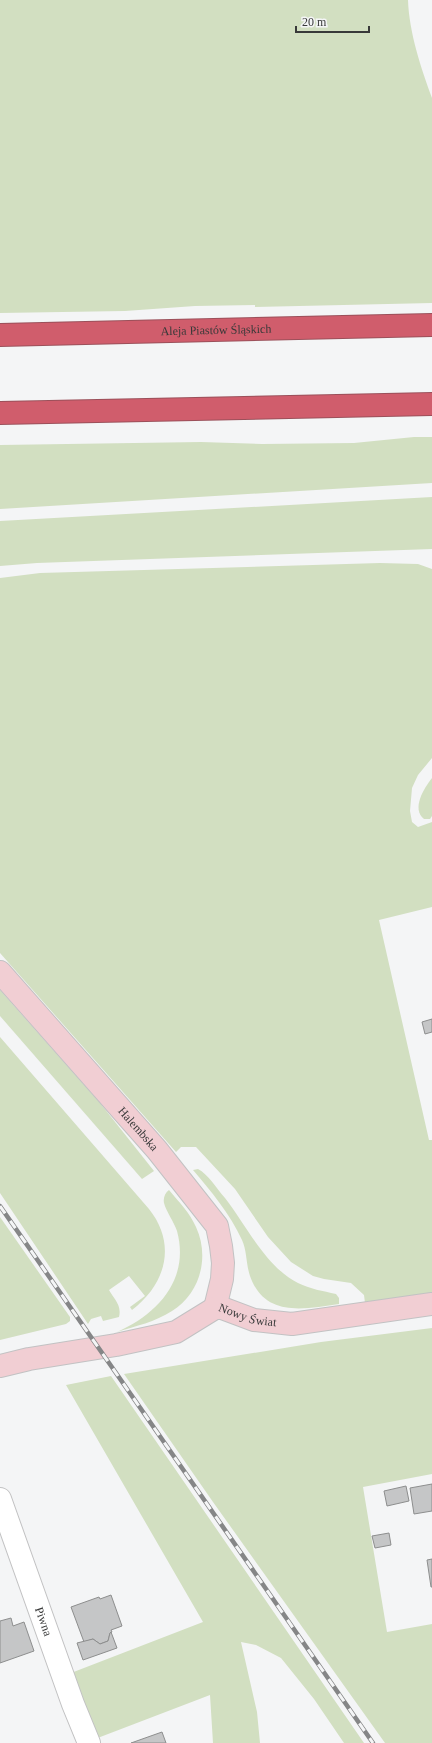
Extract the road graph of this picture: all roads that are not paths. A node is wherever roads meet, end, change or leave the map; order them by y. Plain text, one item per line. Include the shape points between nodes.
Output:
1 (432, 325) edge
2 (0, 335) edge
3 (432, 404) edge
4 (0, 413) edge
5 (0, 972) edge
6 (432, 1304) edge
7 (215, 1308) junction
8 (0, 1366) edge
9 (0, 1499) edge
10 (89, 1743) edge

1 - 2 highway, Aleja Piastów Śląskich
3 - 4 highway
5 - 7 street, Halembska via 156,1150 217,1226 223,1263
6 - 7 street, Nowy Świat via 292,1324 254,1320 222,1308
7 - 8 street, Nowy Świat via 176,1332
9 - 10 street, Piwna

